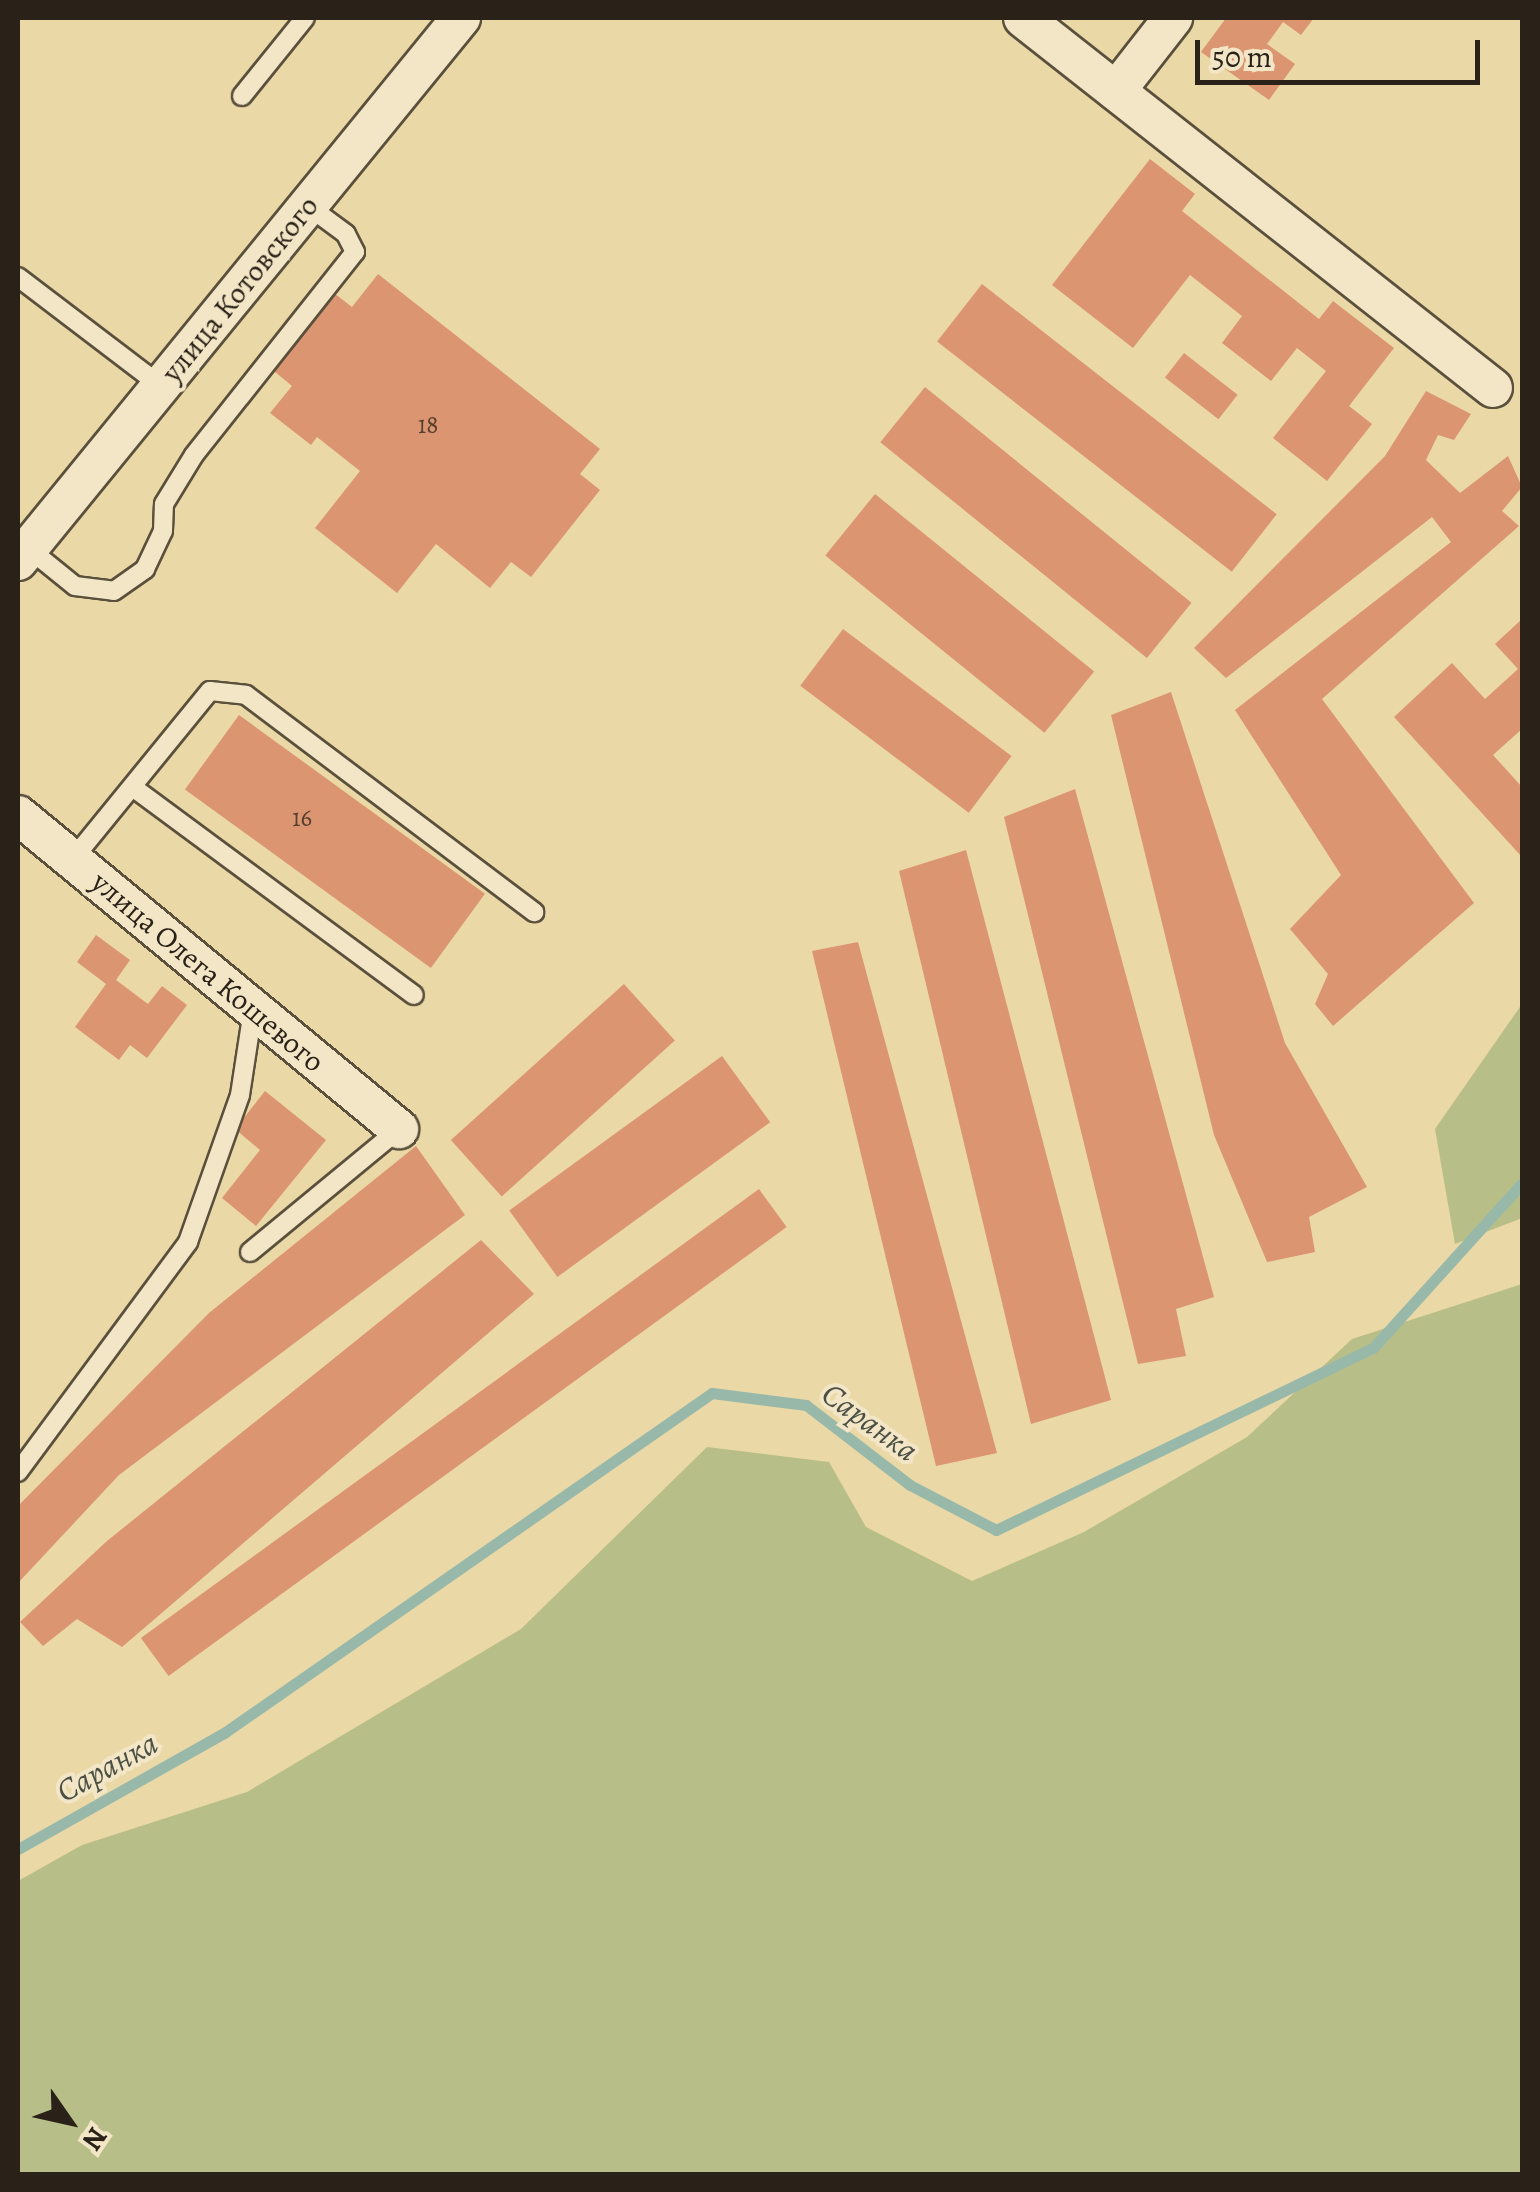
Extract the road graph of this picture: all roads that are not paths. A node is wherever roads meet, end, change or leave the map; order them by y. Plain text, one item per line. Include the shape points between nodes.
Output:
1 (304, 18) edge
2 (461, 18) edge
3 (1022, 18) edge
4 (1173, 18) edge
5 (1116, 91) junction
6 (242, 96) dead end
7 (308, 206) junction
8 (18, 277) edge
9 (161, 386) junction
10 (1493, 388) dead end
11 (23, 554) edge
12 (134, 788) junction
13 (18, 815) edge
14 (72, 860) junction
15 (534, 912) dead end
16 (414, 995) dead end
17 (254, 1010) junction
18 (398, 1130) joint
19 (250, 1252) dead end
20 (18, 1472) edge

1 - 6 lane
2 - 7 street, улица Котовского
3 - 5 street
4 - 5 street
5 - 10 street
7 - 9 street, улица Котовского
7 - 11 lane via 346,234 355,252 194,455 164,504 163,531 146,569 114,591 75,586
8 - 9 lane
9 - 11 street, улица Котовского
12 - 14 lane
12 - 15 lane via 210,691 246,695
12 - 16 lane
13 - 14 street, улица Олега Кошевого
14 - 17 street, улица Олега Кошевого
17 - 18 street, улица Олега Кошевого
17 - 20 lane via 240,1095 188,1242
18 - 19 lane

